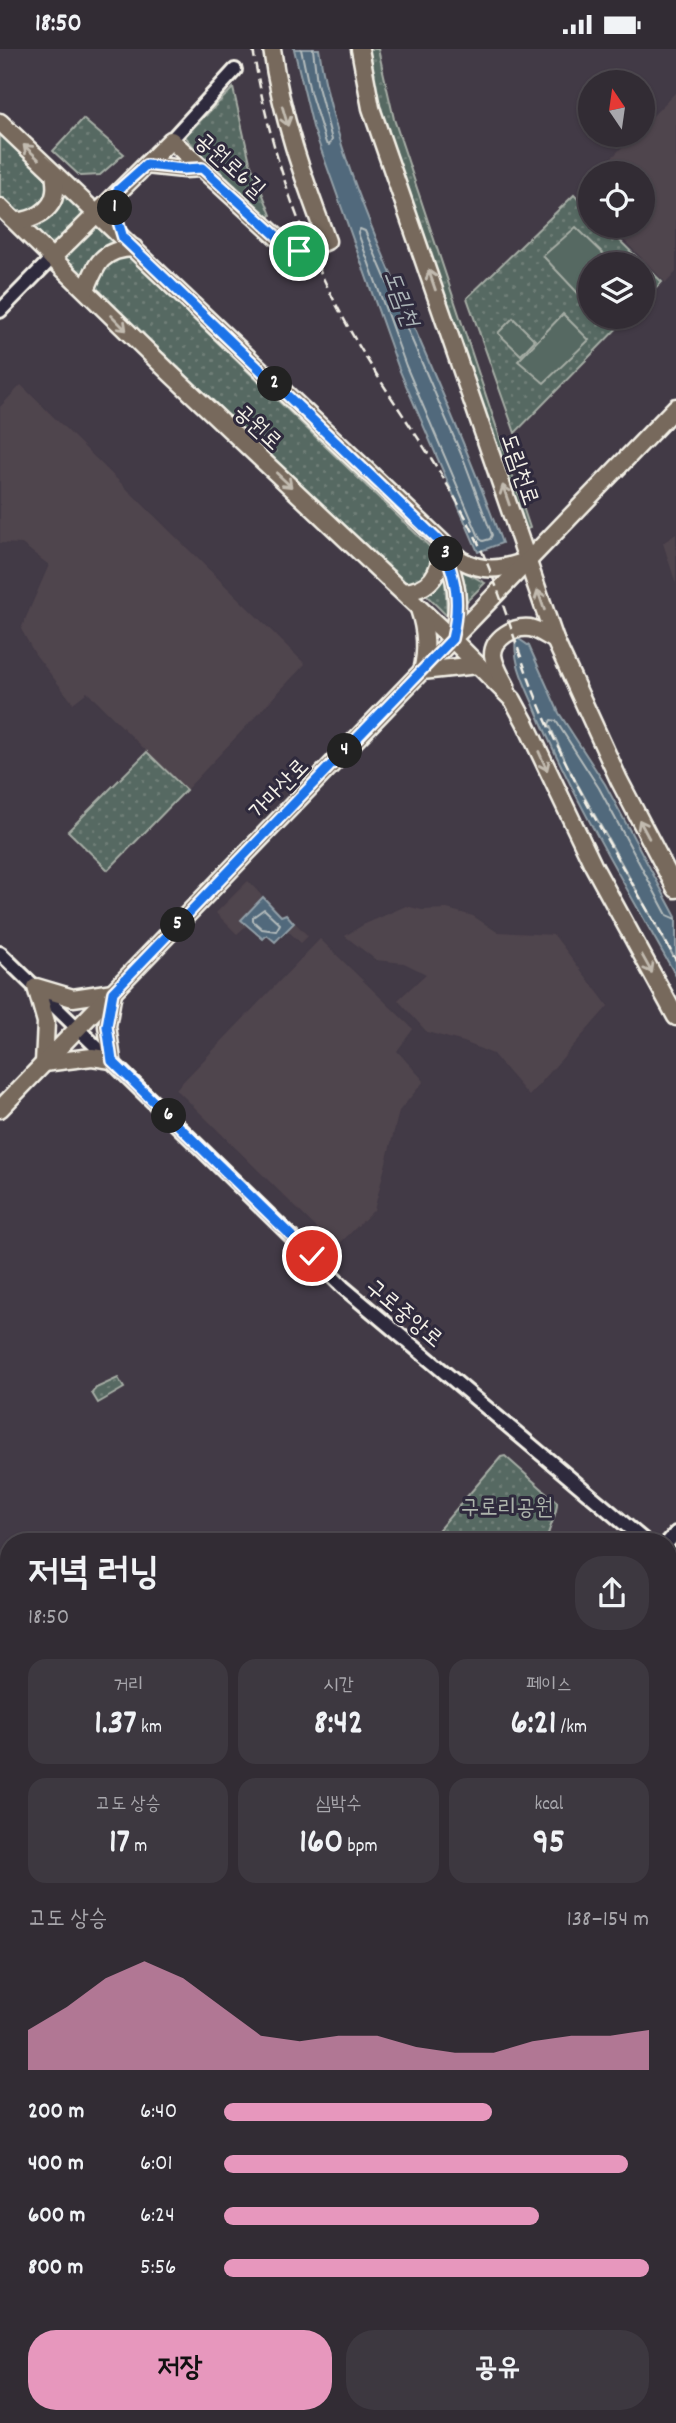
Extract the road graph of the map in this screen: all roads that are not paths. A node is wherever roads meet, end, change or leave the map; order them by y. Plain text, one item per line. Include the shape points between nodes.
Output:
1 (272, 49) edge
2 (360, 49) edge
3 (235, 70) dead end
4 (0, 123) edge
5 (171, 140) junction
6 (146, 165) junction
7 (202, 168) junction
8 (54, 174) junction
9 (117, 191) junction
10 (0, 207) edge
11 (96, 212) junction
12 (15, 221) junction
13 (128, 243) junction
14 (52, 258) junction
15 (86, 291) junction
16 (0, 311) edge
17 (676, 407) edge
18 (442, 544) junction
19 (529, 560) junction
20 (403, 592) junction
21 (418, 606) junction
22 (452, 639) junction
23 (555, 641) junction
24 (478, 665) junction
25 (422, 671) junction
26 (513, 700) junction
27 (676, 889) edge
28 (0, 953) edge
29 (36, 987) junction
30 (113, 992) junction
31 (676, 1017) edge
32 (78, 1028) junction
33 (112, 1061) junction
34 (44, 1063) junction
35 (0, 1109) edge
36 (635, 1533) edge

1 -> 7 main road, 공원로6길 via 278,94 327,241 292,250
19 -> 2 main road, 도림천로 via 371,109
3 - 5 street, 공원로6길
8 -> 4 main road, 공원로
5 - 6 main road, 공원로6길
5 - 7 main road, 공원로6길
6 - 7 main road
6 - 9 main road, 공원로6길
8 - 11 main road, 공원로
8 - 12 main road via 55,193 47,208 33,218
9 - 11 main road, 공원로6길
9 - 13 main road via 116,215
10 - 12 main road, 공원로
11 - 13 main road, 공원로
11 - 14 main road, 공원로6길
12 - 14 main road, 공원로
13 - 15 main road via 100,260
13 - 18 main road, 공원로
14 - 15 main road, 공원로
14 - 16 street
15 -> 20 main road, 공원로
17 - 19 main road, 가마산로
18 - 19 main road, 공원로 via 474,567 495,570
18 - 20 main road via 431,581 416,591
18 - 22 main road via 456,584
19 - 22 main road, 가마산로
23 -> 19 main road, 도림천로
20 - 21 main road, 공원로
21 - 22 main road, 공원로
21 - 25 main road via 426,636
22 - 24 main road
22 - 25 main road, 가마산로
23 - 26 main road via 524,628 499,639 494,647 495,664
27 -> 23 main road, 도림천로
24 - 25 main road
24 - 26 main road
25 - 30 main road, 가마산로
26 -> 31 main road via 593,865
28 - 29 street, 구로중앙로
29 - 30 main road via 73,998
29 - 32 street, 구로중앙로
29 - 34 main road via 46,1022
30 - 32 main road, 가마산로
30 - 33 main road via 107,1026
32 - 33 street, 구로중앙로
32 - 34 main road, 가마산로
33 - 34 main road via 92,1057
33 - 36 street, 구로중앙로 via 343,1287
34 - 35 main road, 가마산로

